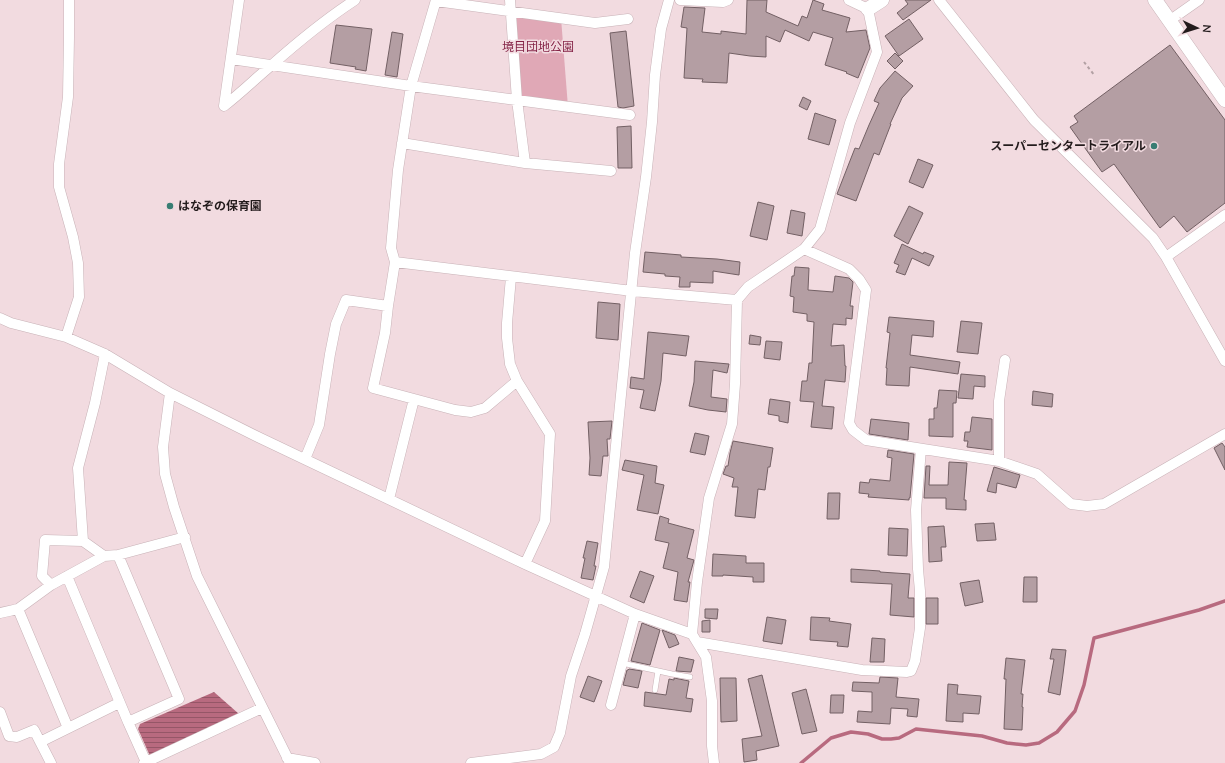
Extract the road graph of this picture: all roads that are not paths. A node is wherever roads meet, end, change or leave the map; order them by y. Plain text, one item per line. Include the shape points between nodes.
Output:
1 (69, 0) edge
2 (239, 0) edge
3 (355, 0) edge
4 (510, 0) edge
5 (669, 0) edge
6 (680, 0) edge
7 (728, 0) edge
8 (849, 0) edge
9 (882, 0) edge
10 (939, 0) edge
11 (1154, 0) edge
12 (1199, 0) edge
13 (436, 1) edge
14 (340, 5) edge
15 (868, 9) junction
16 (510, 12) junction
17 (628, 19) dead end
18 (1169, 21) junction
19 (231, 59) junction
20 (272, 64) junction
21 (411, 86) junction
22 (517, 100) junction
23 (1225, 100) edge
24 (630, 116) dead end
25 (402, 143) junction
26 (525, 163) junction
27 (611, 172) dead end
28 (1225, 215) edge
29 (804, 249) junction
30 (1166, 257) junction
31 (395, 262) junction
32 (511, 277) junction
33 (632, 291) junction
34 (737, 300) junction
35 (388, 306) junction
36 (0, 318) edge
37 (66, 337) junction
38 (105, 354) junction
39 (1005, 360) dead end
40 (1225, 361) edge
41 (517, 381) junction
42 (170, 393) junction
43 (414, 399) junction
44 (1225, 434) edge
45 (921, 449) junction
46 (305, 459) junction
47 (999, 461) junction
48 (390, 499) junction
49 (185, 537) junction
50 (84, 541) junction
51 (118, 555) junction
52 (104, 556) junction
53 (525, 564) junction
54 (67, 576) junction
55 (51, 585) junction
56 (596, 596) junction
57 (18, 609) junction
58 (0, 613) edge
59 (635, 614) junction
60 (695, 638) junction
61 (622, 663) junction
62 (658, 671) junction
63 (690, 677) dead end
64 (655, 690) dead end
65 (119, 703) junction
66 (611, 705) dead end
67 (262, 708) junction
68 (0, 712) edge
69 (128, 722) junction
70 (68, 728) junction
71 (40, 742) junction
72 (289, 761) edge
73 (51, 763) edge
74 (145, 763) edge
75 (315, 763) edge
76 (471, 763) edge
77 (714, 763) edge

1 - 37 street via 68,97 59,188 78,263 79,297
2 - 19 street
3 - 14 street
4 - 16 street
5 - 33 street via 661,29 654,76 646,177
6 - 7 street
8 - 15 street
9 - 15 street
10 - 30 street via 1034,120 1153,238
11 - 18 street
12 - 18 street
13 - 16 street
13 - 21 street
14 - 20 street
15 - 29 street via 877,52 850,123 820,229
16 - 17 street via 595,22
16 - 22 street
18 - 23 street
19 - 20 street
19 - 20 street via 224,106
20 - 21 street
21 - 22 street
21 - 25 street
22 - 24 street
22 - 26 street
25 - 26 street
25 - 31 street via 391,248
26 - 27 street
28 - 30 street
29 - 34 street via 748,286
29 - 45 street via 849,269 866,290 850,423 853,430 866,440
30 - 40 street
31 - 32 street
31 - 35 street
32 - 33 street
32 - 41 street via 507,338 510,364
33 - 34 street
33 - 56 street via 604,567
34 - 60 street via 732,424 709,498 697,582
35 - 43 street via 373,388
35 - 46 street via 346,300 336,324 319,425
36 - 37 street
37 - 38 street
38 - 42 street
38 - 50 street via 78,468
39 - 47 street via 998,401
41 - 43 street via 485,408 471,412
41 - 53 street via 550,434 545,521
42 - 46 street
42 - 49 street via 163,447 165,474
43 - 48 street
44 - 47 street via 1104,504 1071,504 1037,474
45 - 47 street
45 - 60 street via 916,510 920,628 911,671 862,670
46 - 48 street
48 - 53 street
49 - 51 street
49 - 67 street via 197,576
50 - 52 street
50 - 55 street via 45,540 42,576
51 - 52 street
51 - 69 street via 179,699
52 - 54 street
53 - 56 street
54 - 55 street
54 - 65 street
55 - 57 street
56 - 59 street
56 - 76 street via 570,676 560,732 554,748 540,754
57 - 58 street
57 - 70 street
59 - 60 street
59 - 61 street
60 - 77 street via 706,657 712,701
61 - 62 lane
61 - 66 street
62 - 63 lane
62 - 64 lane
65 - 69 street
65 - 70 street
67 - 72 street
67 - 74 street
68 - 71 street via 9,736 18,737 34,730
69 - 74 street
70 - 71 street
71 - 73 street
72 - 75 street

